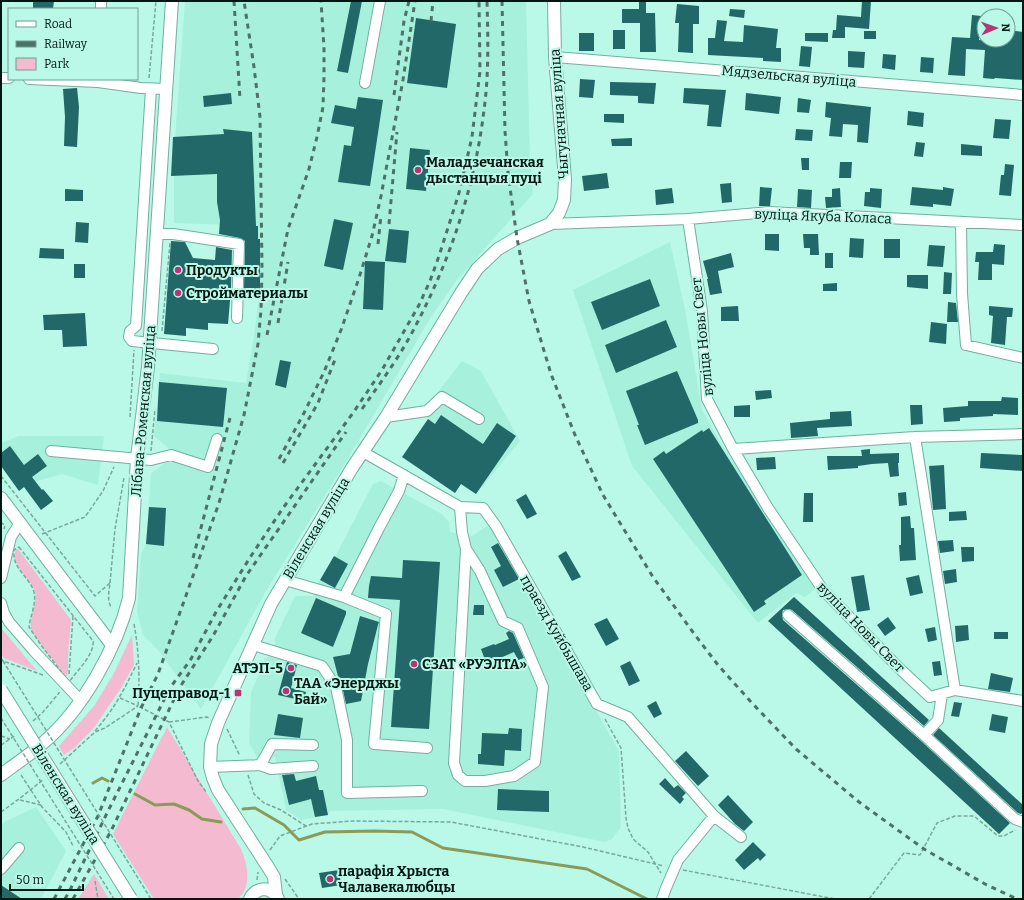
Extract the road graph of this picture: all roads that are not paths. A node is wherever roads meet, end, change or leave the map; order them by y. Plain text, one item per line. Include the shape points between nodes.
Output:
1 (172, 1) edge
2 (380, 1) edge
3 (554, 1) edge
4 (555, 57) junction
5 (64, 80) edge
6 (98, 81) edge
7 (365, 83) dead end
8 (151, 89) junction
9 (166, 89) junction
10 (1023, 95) edge
11 (688, 220) junction
12 (961, 222) junction
13 (550, 224) junction
14 (1023, 226) edge
15 (157, 234) junction
16 (237, 318) dead end
17 (150, 343) junction
18 (213, 349) dead end
19 (1023, 358) edge
20 (386, 417) junction
21 (479, 419) dead end
22 (1023, 434) edge
23 (915, 437) junction
24 (217, 439) dead end
25 (733, 449) junction
26 (51, 451) dead end
27 (363, 452) junction
28 (137, 458) junction
29 (404, 475) junction
30 (2, 501) edge
31 (460, 507) junction
32 (20, 524) junction
33 (466, 550) junction
34 (1, 578) edge
35 (285, 580) junction
36 (344, 597) junction
37 (1, 603) edge
38 (788, 615) dead end
39 (112, 645) junction
40 (253, 645) junction
41 (1, 690) edge
42 (955, 690) junction
43 (942, 694) junction
44 (81, 701) junction
45 (1023, 701) edge
46 (924, 735) junction
47 (313, 745) dead end
48 (427, 748) dead end
49 (260, 765) junction
50 (313, 766) dead end
51 (210, 767) junction
52 (1, 775) edge
53 (422, 791) dead end
54 (714, 816) junction
55 (1021, 825) edge
56 (741, 837) dead end
57 (19, 848) dead end
58 (1, 869) edge
59 (266, 871) junction
60 (258, 885) junction
61 (277, 897) edge
62 (131, 899) edge
63 (250, 899) edge
64 (662, 899) edge

1 - 9 main road, Лібава-Роменская вуліца
2 - 7 street
3 - 4 main road, Чыгуначная вуліца
4 - 10 street, Мядзельская вуліца
4 - 13 main road, Чыгуначная вуліца via 565,179 564,200 559,213
5 - 6 street
6 - 8 street
8 - 9 street
8 - 17 street via 136,326 130,331 129,337 132,341
9 - 15 main road, Лібава-Роменская вуліца
11 - 12 street, вуліца Якуба Коласа via 769,212
11 - 13 street, вуліца Якуба Коласа
11 - 25 street, вуліца Новы Свет via 702,311 707,400
12 - 14 street, вуліца Якуба Коласа
12 - 19 street via 966,345
13 - 20 main road, Віленская вуліца via 498,249 477,269
15 - 16 street via 239,244
15 - 17 main road, Лібава-Роменская вуліца
17 - 18 street
17 - 28 main road, Лібава-Роменская вуліца
20 - 21 street via 427,411 442,397
20 - 27 main road, Віленская вуліца
22 - 23 street
23 - 25 street
23 - 42 street
24 - 28 street via 208,467 171,455 150,460
25 - 43 street, вуліца Новы Свет via 768,508 823,590 930,697
26 - 28 street
27 - 29 street, праезд Куйбышава
27 - 35 main road, Віленская вуліца
28 - 39 main road, Лібава-Роменская вуліца via 129,598
29 - 31 street, праезд Куйбышава
29 - 36 street via 399,491
30 - 32 main road
31 - 33 street
31 - 54 street, праезд Куйбышава via 483,508 496,526 597,704 628,717
32 - 34 street via 11,537
32 - 39 main road
33 - 33 street via 480,571 504,621 518,628 543,687 535,762 514,776 465,782 458,775 454,763
35 - 36 street
35 - 40 main road, Віленская вуліца
36 - 48 street via 386,614 374,744
37 - 44 street via 9,622
38 - 46 street
39 - 44 main road, Лібава-Роменская вуліца
40 - 51 main road, Віленская вуліца via 218,723 211,744
40 - 53 street via 322,666 336,687 347,740 347,792
41 - 62 main road, Віленская вуліца, bridge
42 - 43 street, вуліца Новы Свет
42 - 45 street, вуліца Новы Свет
43 - 46 street via 938,720
44 - 52 main road, Лібава-Роменская вуліца via 66,721 43,743
46 - 55 street
47 - 49 street via 272,744
49 - 50 street via 271,769
49 - 51 street
51 - 59 main road, Віленская вуліца via 218,790
54 - 56 street, праезд Куйбышава
54 - 64 street via 678,860
57 - 58 street
59 - 60 main road via 268,875
59 - 61 main road
60 - 61 main road via 270,890
60 - 63 main road

